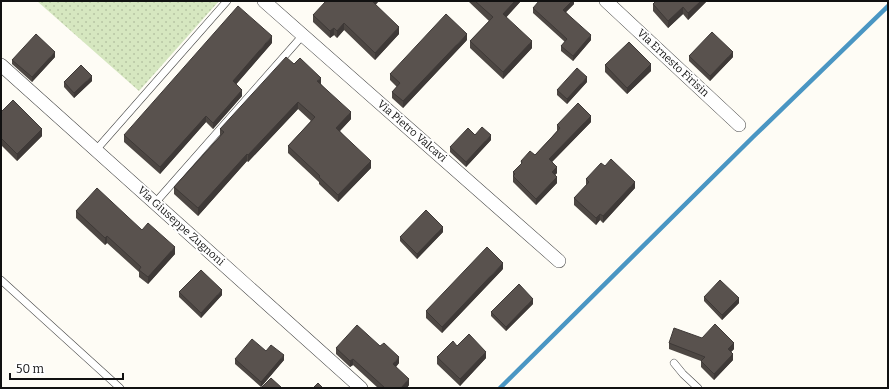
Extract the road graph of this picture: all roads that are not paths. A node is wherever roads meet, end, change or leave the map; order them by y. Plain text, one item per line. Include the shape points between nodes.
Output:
1 (227, 1) edge
2 (264, 1) edge
3 (606, 1) edge
4 (303, 35) junction
5 (1, 64) edge
6 (739, 125) dead end
7 (96, 150) junction
8 (155, 203) junction
9 (559, 261) dead end
10 (1, 280) edge
11 (674, 363) dead end
12 (120, 388) edge
13 (361, 388) edge
14 (698, 388) edge

1 - 7 lane
2 - 4 street, Via Pietro Valcavi
3 - 6 street, Via Ernesto Firisin
4 - 8 lane
4 - 9 street, Via Pietro Valcavi
5 - 7 street, Via Giuseppe Zugnoni
7 - 8 street, Via Giuseppe Zugnoni
8 - 13 street, Via Giuseppe Zugnoni
10 - 12 lane
11 - 14 lane

